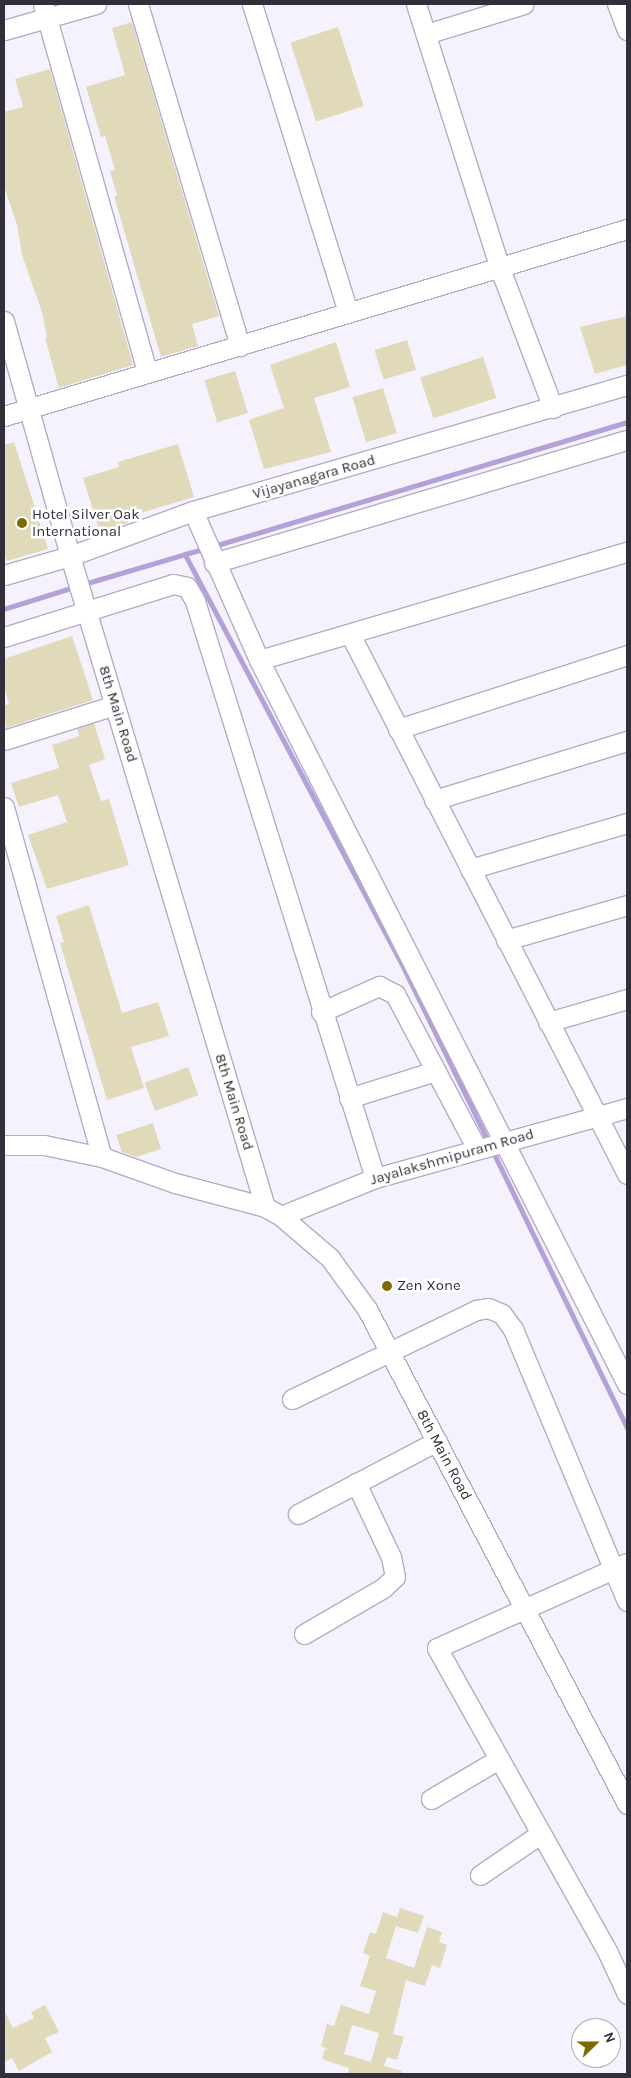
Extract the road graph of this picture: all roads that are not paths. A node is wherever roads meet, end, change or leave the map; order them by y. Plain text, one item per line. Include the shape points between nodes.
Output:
1 (96, 4) edge
2 (138, 4) edge
3 (252, 4) edge
4 (416, 4) edge
5 (524, 4) edge
6 (617, 4) edge
7 (45, 11) edge
8 (4, 30) edge
9 (627, 30) edge
10 (426, 34) junction
11 (627, 229) edge
12 (499, 266) junction
13 (348, 312) junction
14 (4, 321) edge
15 (240, 346) junction
16 (147, 372) junction
17 (627, 385) edge
18 (28, 408) junction
19 (554, 408) junction
20 (4, 416) edge
21 (627, 440) edge
22 (193, 511) junction
23 (627, 552) edge
24 (70, 556) junction
25 (214, 563) junction
26 (4, 575) edge
27 (87, 613) junction
28 (350, 634) junction
29 (4, 637) edge
30 (627, 656) edge
31 (259, 660) junction
32 (115, 705) junction
33 (398, 729) junction
34 (4, 740) edge
35 (627, 742) edge
36 (434, 800) junction
37 (4, 807) edge
38 (627, 823) edge
39 (470, 869) junction
40 (627, 905) edge
41 (506, 940) junction
42 (627, 999) edge
43 (321, 1012) junction
44 (548, 1022) junction
45 (435, 1071) junction
46 (349, 1098) junction
47 (627, 1108) edge
48 (597, 1116) junction
49 (504, 1142) junction
50 (4, 1145) edge
51 (477, 1150) junction
52 (102, 1157) junction
53 (627, 1174) edge
54 (374, 1178) junction
55 (273, 1211) junction
56 (390, 1352) junction
57 (627, 1384) edge
58 (292, 1399) dead end
59 (437, 1441) junction
60 (356, 1484) junction
61 (298, 1514) dead end
62 (619, 1566) edge
63 (627, 1601) edge
64 (523, 1608) junction
65 (304, 1634) dead end
66 (499, 1759) junction
67 (431, 1799) dead end
68 (627, 1804) edge
69 (540, 1834) junction
70 (480, 1875) dead end
71 (627, 1994) edge

1 - 7 street
2 - 15 street
3 - 13 street
4 - 10 street
5 - 10 street
6 - 9 street
7 - 8 street
7 - 16 street
10 - 12 street
11 - 12 street
12 - 13 street
12 - 19 street
13 - 15 street
14 - 18 street, 8th Main Road
15 - 16 street
16 - 18 street
17 - 19 street, Vijayanagara Road
18 - 20 street
18 - 24 street, 8th Main Road
19 - 22 street, Vijayanagara Road
21 - 25 street
22 - 24 street, Vijayanagara Road
22 - 25 street
23 - 28 street
24 - 26 street, Vijayanagara Road
24 - 27 street, 8th Main Road
25 - 31 street
27 - 29 street
27 - 32 street, 8th Main Road
27 - 43 street via 173,584 187,587 195,601
28 - 31 street
28 - 33 street
30 - 33 street
31 - 49 street
32 - 34 street
32 - 55 street, 8th Main Road
33 - 36 street
35 - 36 street
36 - 39 street
37 - 52 street
38 - 39 street
39 - 41 street
40 - 41 street
41 - 44 street
42 - 44 street
43 - 45 street via 379,986 387,988 395,994
43 - 46 street
44 - 48 street
45 - 46 street
45 - 51 street
46 - 54 street
47 - 48 street, Jayalakshmipuram Road
48 - 49 street, Jayalakshmipuram Road
48 - 53 street
49 - 51 street, Jayalakshmipuram Road
49 - 57 street
50 - 52 street via 44,1145
51 - 54 street, Jayalakshmipuram Road
52 - 55 street via 175,1183
54 - 55 street, Jayalakshmipuram Road
55 - 56 street, 8th Main Road via 330,1258 351,1284
56 - 58 street
56 - 59 street, 8th Main Road
56 - 62 street via 476,1310 488,1308 502,1314 513,1329
59 - 60 street
59 - 64 street, 8th Main Road
60 - 61 street
60 - 65 street via 391,1557 395,1577 383,1588
62 - 63 street
62 - 64 street
64 - 66 street via 437,1648
64 - 68 street, 8th Main Road
66 - 67 street
66 - 69 street
69 - 70 street
69 - 71 street via 608,1953

